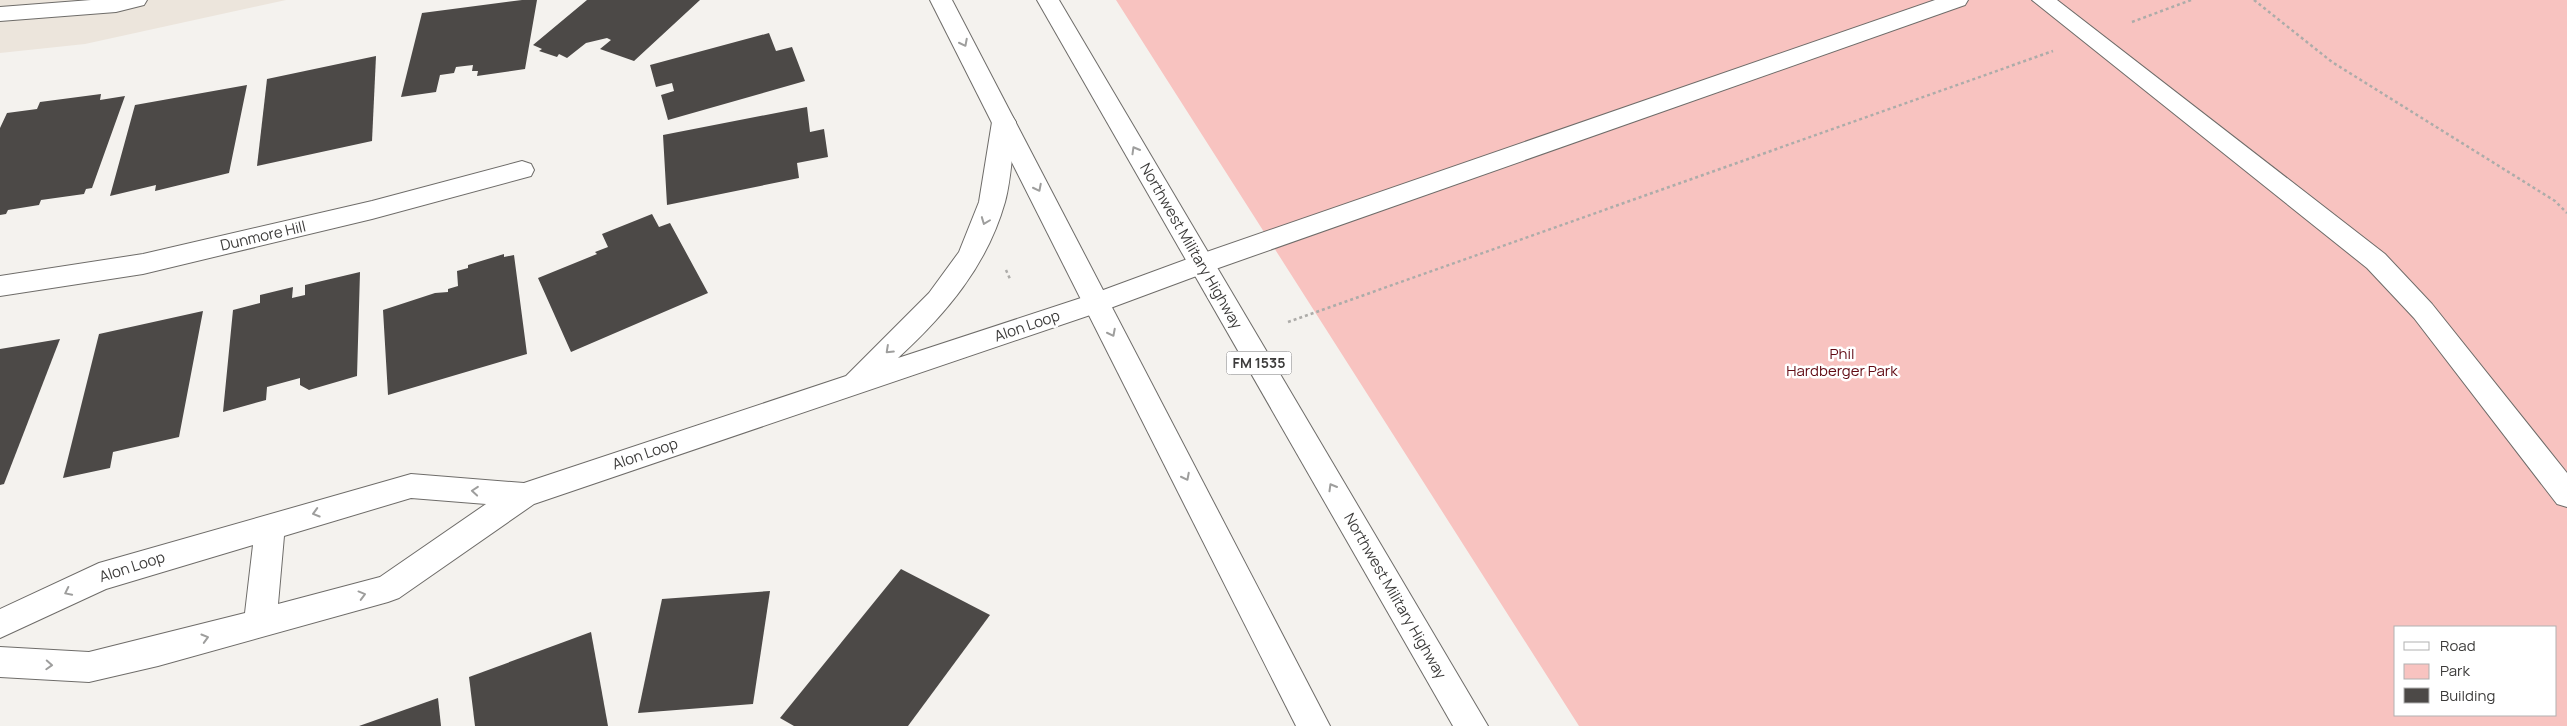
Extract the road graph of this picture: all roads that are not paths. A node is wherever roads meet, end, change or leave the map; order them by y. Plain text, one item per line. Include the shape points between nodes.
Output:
1 (136, 0) edge
2 (941, 0) edge
3 (1048, 0) edge
4 (1956, 0) edge
5 (2043, 0) edge
6 (0, 14) edge
7 (1004, 122) junction
8 (522, 170) dead end
9 (1201, 264) junction
10 (0, 286) edge
11 (1096, 303) junction
12 (851, 385) junction
13 (524, 495) junction
14 (2567, 495) edge
15 (270, 526) junction
16 (260, 623) junction
17 (0, 624) edge
18 (0, 662) edge
19 (1313, 726) edge
20 (1470, 726) edge

1 - 6 street via 116,5
2 -> 7 street
9 -> 3 street, Northwest Military Highway / FM 1535
4 - 9 street, Alon Loop
5 - 14 street via 2376,261 2424,311
7 -> 11 street
7 -> 12 street, Alon Loop via 992,202 969,261 934,308
8 - 10 street, Dunmore Hill via 372,210 143,264
9 - 11 street, Alon Loop
20 -> 9 street, Northwest Military Highway / FM 1535
11 - 12 street, Alon Loop
11 -> 19 street
12 - 13 street, Alon Loop
13 -> 15 street, Alon Loop via 412,486
16 -> 13 street, Alon Loop via 388,588
15 - 16 street
15 -> 17 street, Alon Loop via 99,577
18 -> 16 street, Alon Loop via 89,667

